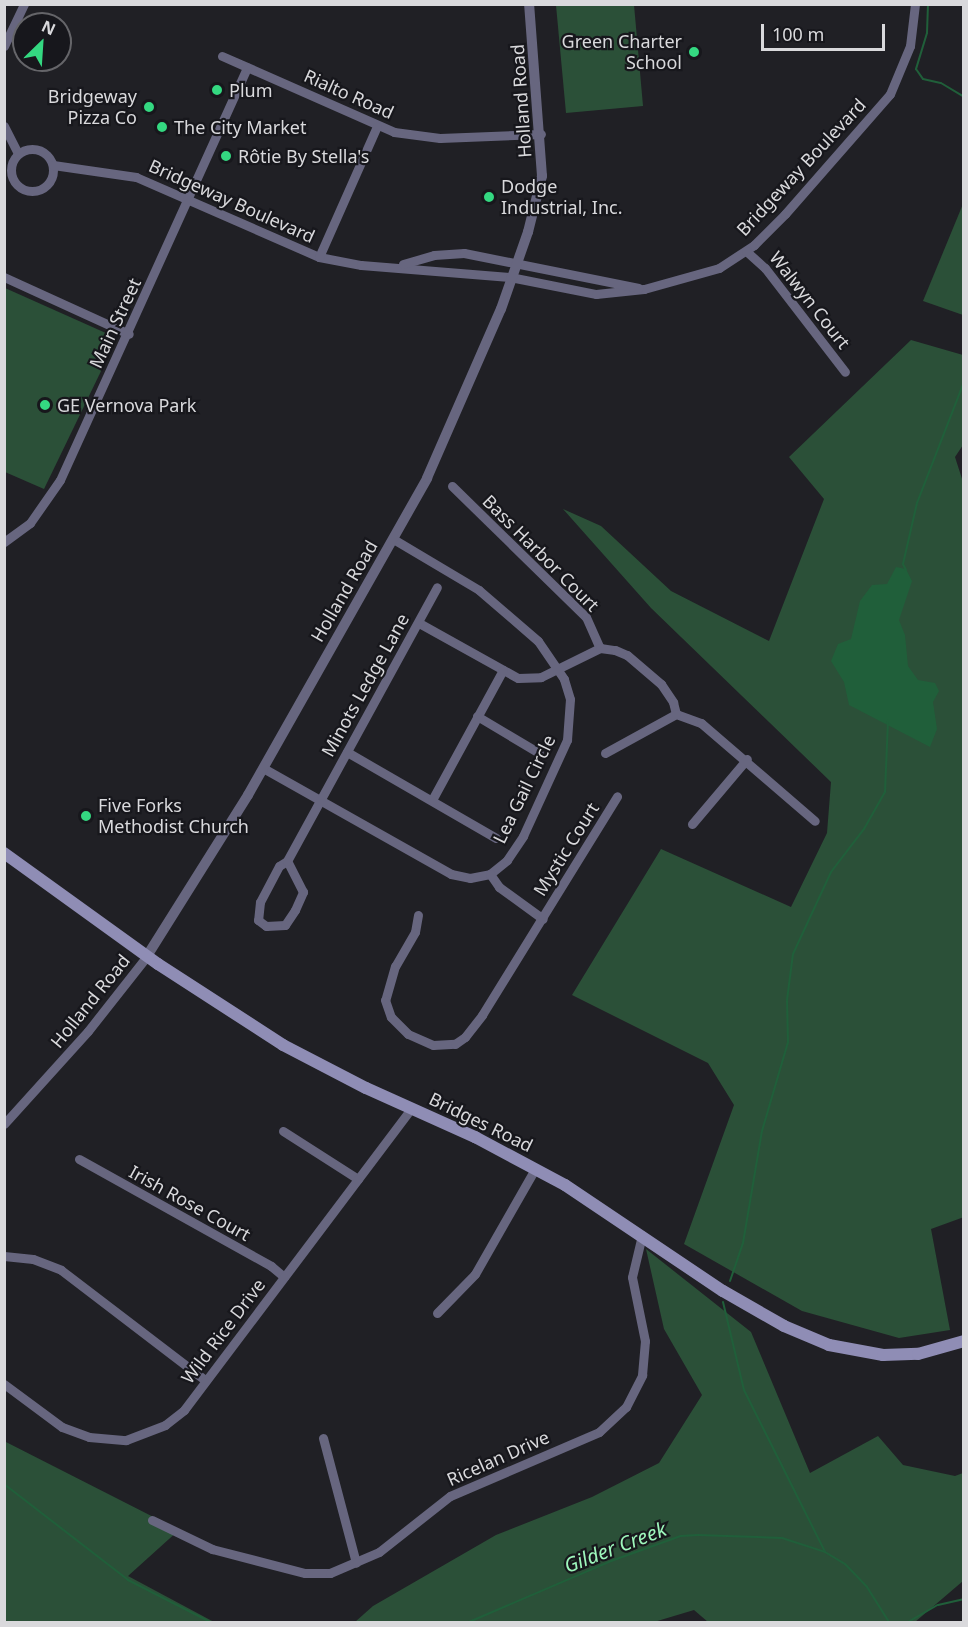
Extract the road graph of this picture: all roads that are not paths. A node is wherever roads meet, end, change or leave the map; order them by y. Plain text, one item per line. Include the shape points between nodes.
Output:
1 (24, 4) edge
2 (529, 4) edge
3 (915, 4) edge
4 (4, 46) edge
5 (222, 56) dead end
6 (247, 68) junction
7 (4, 126) edge
8 (377, 126) junction
9 (541, 134) junction
10 (18, 153) junction
11 (53, 165) junction
12 (15, 182) junction
13 (4, 189) edge
14 (189, 200) junction
15 (746, 251) junction
16 (319, 257) junction
17 (516, 263) junction
18 (398, 266) junction
19 (4, 277) edge
20 (510, 277) junction
21 (644, 289) junction
22 (129, 334) junction
23 (845, 372) dead end
24 (452, 486) dead end
25 (393, 539) junction
26 (4, 542) edge
27 (437, 586) dead end
28 (419, 623) junction
29 (600, 648) junction
30 (557, 667) junction
31 (503, 670) junction
32 (676, 714) junction
33 (477, 716) junction
34 (347, 752) junction
35 (538, 753) dead end
36 (605, 753) dead end
37 (747, 759) junction
38 (263, 768) junction
39 (617, 796) dead end
40 (319, 799) junction
41 (432, 800) junction
42 (815, 821) dead end
43 (692, 824) dead end
44 (496, 838) dead end
45 (4, 853) edge
46 (287, 861) junction
47 (490, 874) junction
48 (417, 915) dead end
49 (543, 919) junction
50 (147, 956) junction
51 (411, 1109) junction
52 (4, 1124) edge
53 (283, 1131) dead end
54 (78, 1159) dead end
55 (535, 1169) junction
56 (358, 1179) junction
57 (642, 1234) junction
58 (4, 1256) edge
59 (284, 1277) junction
60 (437, 1313) dead end
61 (963, 1341) edge
62 (205, 1380) junction
63 (4, 1384) edge
64 (323, 1438) dead end
65 (152, 1520) dead end
66 (356, 1563) junction

1 - 4 street
2 - 9 street, Holland Road
3 - 15 street, Bridgeway Boulevard via 910,46 890,94 785,214
5 - 6 street, Rialto Road
6 - 8 street, Rialto Road
6 - 14 street, Main Street
7 - 10 street
8 - 9 street, Rialto Road via 440,138
8 - 16 street
9 - 17 street, Holland Road via 542,176
10 - 11 street via 39,149
10 - 12 street via 10,170
11 - 12 street via 52,179 41,189 27,191
11 - 14 street, Bridgeway Boulevard via 136,177
12 - 13 street
14 - 16 street, Bridgeway Boulevard
14 - 22 street, Main Street
15 - 21 street, Bridgeway Boulevard via 719,268
15 - 23 street, Walwyn Court via 765,268
16 - 18 street, Bridgeway Boulevard via 361,265
17 - 18 street, Bridgeway Boulevard via 464,253 434,255
17 - 20 street, Holland Road
17 - 21 street, Bridgeway Boulevard
18 - 20 street, Bridgeway Boulevard
19 - 22 street
20 - 21 street, Bridgeway Boulevard via 596,294
20 - 25 street, Holland Road via 501,309 427,478
22 - 26 street, Main Street via 60,480 30,524
24 - 29 street, Bass Harbor Court via 586,617
25 - 30 street, Lea Gail Circle via 479,590 538,642
25 - 38 street, Holland Road
27 - 28 street, Minots Ledge Lane
28 - 31 street
28 - 34 street, Minots Ledge Lane
29 - 30 street
29 - 32 street via 627,655 661,684
30 - 31 street via 541,677 518,678
30 - 47 street, Lea Gail Circle via 570,699 567,740 523,836 507,860
31 - 33 street
32 - 36 street
32 - 37 street via 701,723
33 - 35 street
33 - 41 street
34 - 40 street, Minots Ledge Lane
34 - 41 street
37 - 42 street
37 - 43 street
38 - 40 street
38 - 50 street, Holland Road
39 - 49 street, Mystic Court
40 - 46 street, Minots Ledge Lane
40 - 47 street via 438,869 470,878
41 - 44 street
45 - 50 main road, Bridges Road
46 - 46 street, Minots Ledge Lane via 279,866 260,902 258,920 266,926 285,925 303,892
47 - 49 street via 499,887
48 - 49 street, Mystic Court via 415,932 395,966 385,1000 391,1017 408,1034 433,1045 454,1044 465,1037
50 - 51 main road, Bridges Road via 283,1045
50 - 52 street, Holland Road via 88,1031
51 - 55 main road, Bridges Road
51 - 56 street, Wild Rice Drive
53 - 56 street
54 - 59 street, Irish Rose Court
55 - 57 main road, Bridges Road
55 - 60 street via 475,1274
56 - 59 street, Wild Rice Drive
57 - 61 main road, Bridges Road via 733,1297 829,1345 866,1354 902,1355
57 - 66 street, Ricelan Drive via 632,1277 645,1341 644,1362 637,1389 621,1413 592,1436 450,1496 379,1552
58 - 62 street via 33,1259 61,1270
59 - 62 street, Wild Rice Drive
62 - 63 street, Wild Rice Drive via 184,1410 165,1425 142,1436 113,1441 62,1427
64 - 66 street
65 - 66 street, Ricelan Drive via 212,1549 305,1573 330,1573

